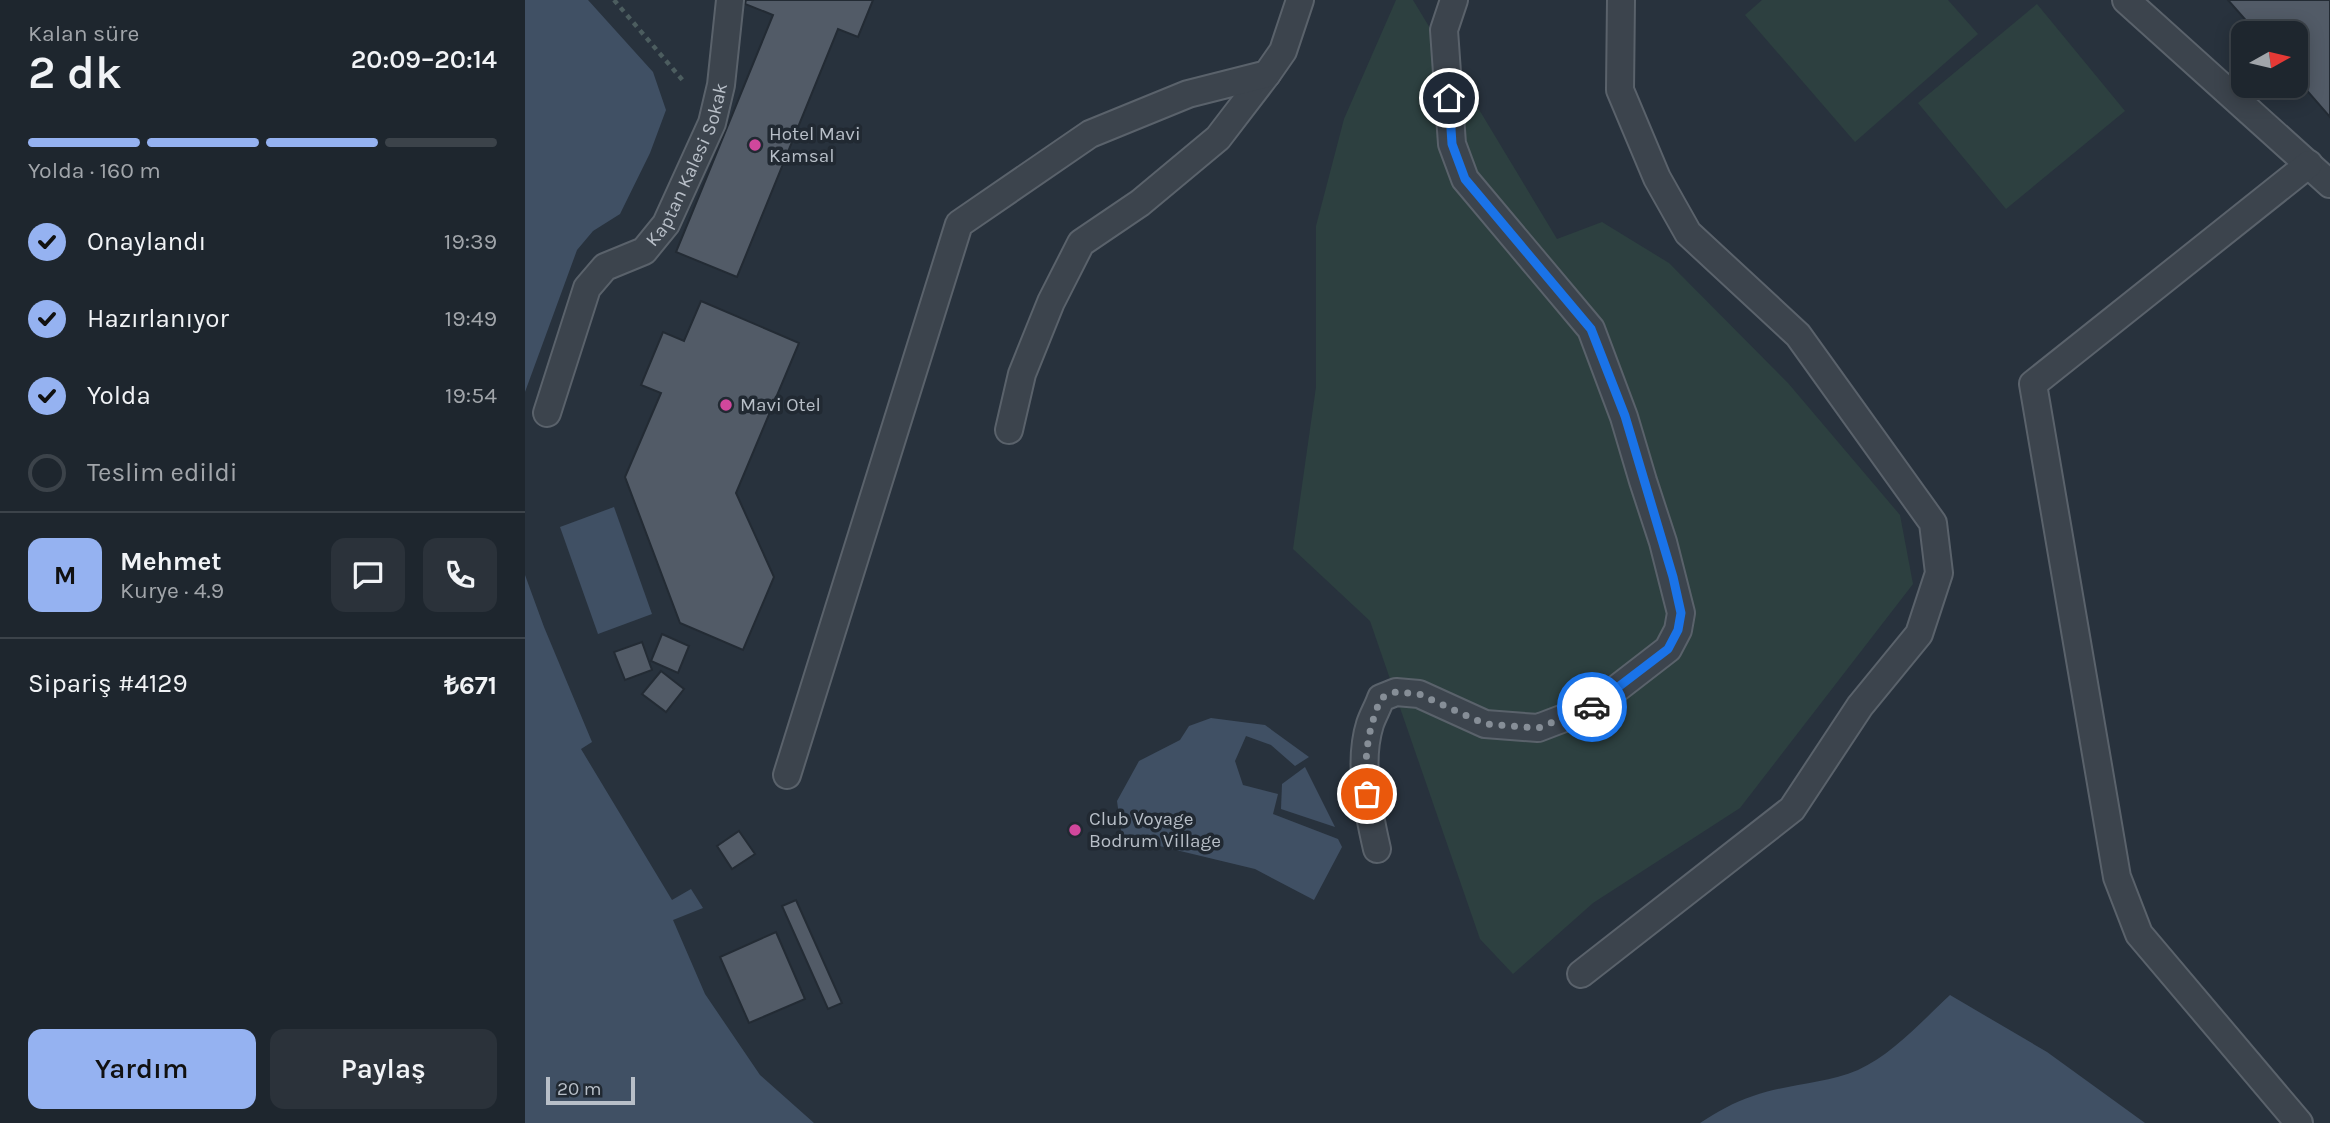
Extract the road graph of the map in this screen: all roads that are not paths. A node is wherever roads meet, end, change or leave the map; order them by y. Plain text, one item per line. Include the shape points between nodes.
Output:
1 (730, 0) edge
2 (1300, 0) edge
3 (1454, 0) edge
4 (1621, 0) edge
5 (2126, 0) edge
6 (1267, 74) junction
7 (2309, 164) junction
8 (2330, 184) edge
9 (547, 413) dead end
10 (1009, 430) dead end
11 (787, 775) dead end
12 (1377, 849) dead end
13 (1581, 974) dead end
14 (2299, 1123) edge

1 - 9 street, Kaptan Kalesi Sokak via 712,123 666,223 644,251 605,267 587,288
2 - 6 street via 1283,51
3 - 12 street via 1444,30 1452,144 1465,179 1591,329 1625,416 1681,613 1668,649 1593,707 1538,728 1485,724 1419,694 1396,692 1381,698 1370,724 1365,771
4 - 13 street via 1620,89 1657,178 1688,233 1798,335 1933,523 1939,573 1919,634 1860,706 1792,809
5 - 7 street
6 - 10 street via 1219,138 1140,203 1081,243 1022,374
6 - 11 street via 1188,94 1090,134 959,223
7 - 8 street
7 - 14 street via 2033,384 2117,877 2139,934

